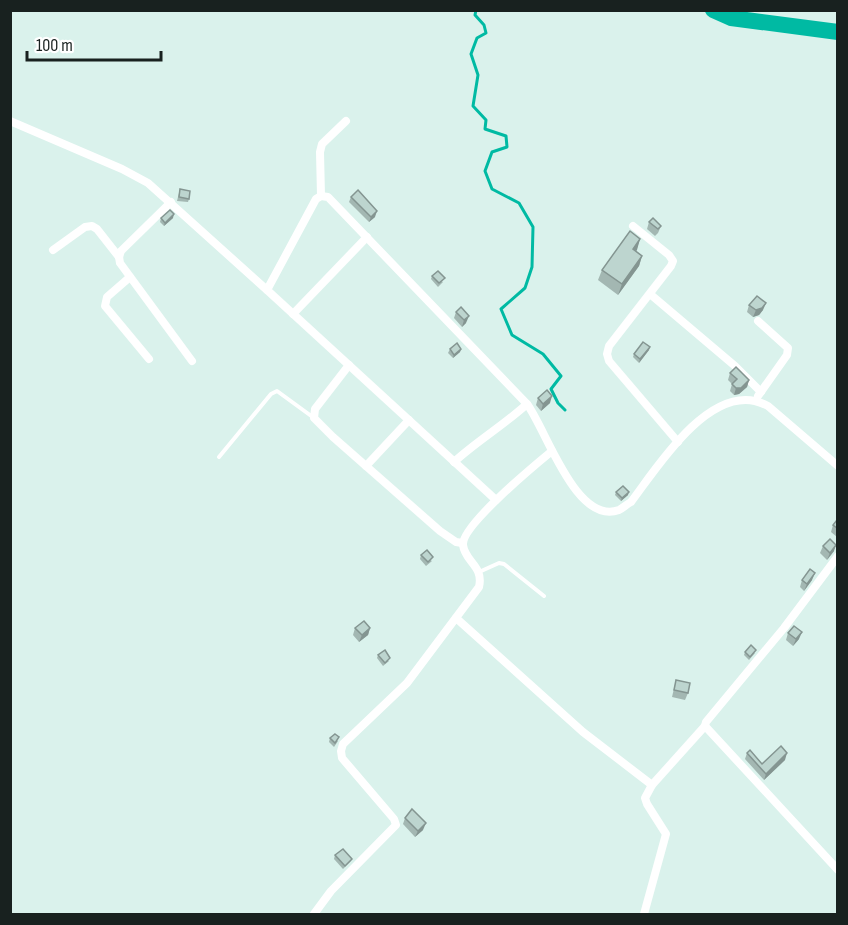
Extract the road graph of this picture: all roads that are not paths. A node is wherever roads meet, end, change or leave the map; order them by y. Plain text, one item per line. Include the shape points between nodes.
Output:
1 (10, 121) edge
2 (346, 121) dead end
3 (321, 196) junction
4 (171, 202) junction
5 (633, 226) dead end
6 (367, 237) junction
7 (53, 250) dead end
8 (118, 257) junction
9 (130, 277) junction
10 (267, 290) junction
11 (650, 294) junction
12 (293, 314) junction
13 (758, 321) dead end
14 (149, 359) dead end
15 (192, 361) dead end
16 (349, 366) junction
17 (761, 392) junction
18 (755, 401) junction
19 (527, 404) junction
20 (314, 418) junction
21 (409, 420) junction
22 (678, 442) junction
23 (552, 451) junction
24 (219, 457) dead end
25 (454, 462) junction
26 (366, 466) junction
27 (837, 466) edge
28 (496, 500) junction
29 (462, 543) junction
30 (837, 556) edge
31 (479, 572) junction
32 (544, 596) dead end
33 (456, 618) junction
34 (705, 726) junction
35 (652, 785) junction
36 (837, 870) edge
37 (314, 915) edge
38 (644, 915) edge

1 - 4 street via 134,174
2 - 3 street via 322,144
3 - 6 street via 328,197
3 - 10 street
4 - 8 street
4 - 10 street
5 - 11 street via 673,261
6 - 12 street
6 - 19 street
7 - 8 street via 92,226
8 - 9 street
9 - 14 street via 105,303
9 - 15 street
10 - 12 street
11 - 17 street
11 - 22 street via 609,346 607,354
12 - 16 street
13 - 17 street via 788,348 788,355
16 - 20 street via 315,409
16 - 21 street
17 - 18 street
18 - 22 street via 738,400 719,407
18 - 27 street via 768,406
19 - 23 street
19 - 25 street
20 - 24 lane via 277,391
20 - 26 street
21 - 25 street
21 - 26 street
22 - 23 street via 631,502 620,510 606,512 596,508 572,485
23 - 28 street
25 - 28 street
26 - 29 street via 440,531
28 - 29 street
29 - 31 street
30 - 34 street
31 - 32 lane via 499,562
31 - 33 street via 479,587
33 - 35 street via 583,732
33 - 37 street via 403,688 343,744 342,758 396,825 331,891
34 - 35 street
34 - 36 street
35 - 38 street via 645,798 666,834

